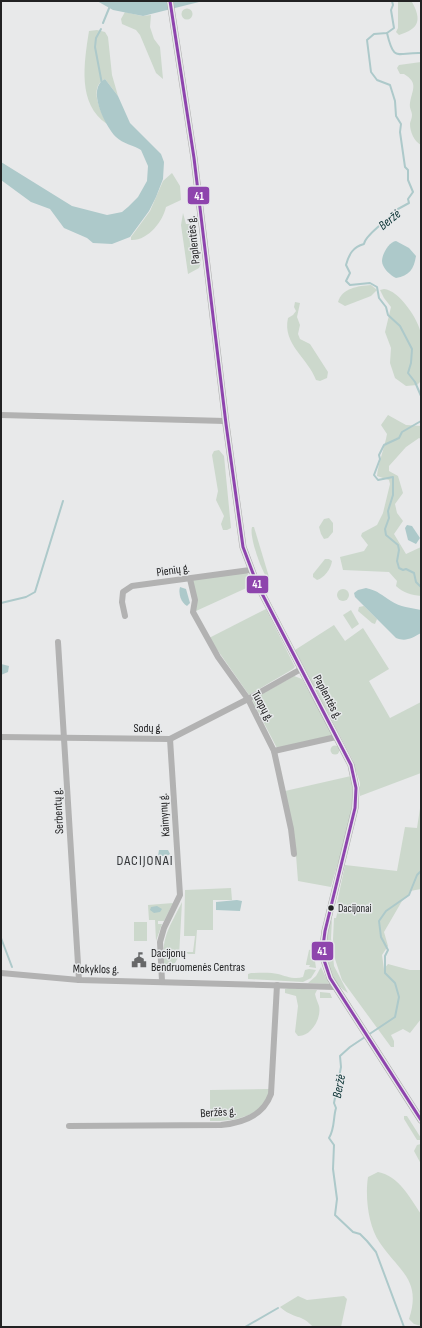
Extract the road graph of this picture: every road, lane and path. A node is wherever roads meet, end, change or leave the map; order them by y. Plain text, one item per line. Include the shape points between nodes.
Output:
1 (170, 1) edge
2 (1, 415) edge
3 (225, 421) junction
4 (250, 570) junction
5 (190, 579) junction
6 (126, 616) dead end
7 (58, 642) dead end
8 (301, 669) junction
9 (248, 699) junction
10 (1, 737) edge
11 (336, 737) junction
12 (65, 738) junction
13 (170, 739) junction
14 (274, 751) junction
15 (294, 854) dead end
16 (1, 973) edge
17 (79, 980) junction
18 (162, 981) junction
19 (277, 985) junction
20 (334, 987) junction
21 (421, 1120) edge
22 (69, 1126) dead end

1 - 3 main road, Paplentės g. via 194,158
2 - 3 street
3 - 4 main road, Paplentės g. via 240,530
4 - 5 street, Pienių g.
4 - 8 main road, Paplentės g.
5 - 6 street, Pienių g. via 127,588 123,592 122,602
5 - 9 street, Tuopų g. via 195,600 193,612 218,657
7 - 12 street, Serbentų g.
8 - 9 street, Sodų g.
8 - 11 main road, Paplentės g.
9 - 13 street, Sodų g.
9 - 14 street, Tuopų g.
10 - 12 street, Sodų g.
11 - 14 street
11 - 20 main road, Paplentės g. via 351,765 356,788 355,808 322,946 323,960
12 - 13 street, Sodų g.
12 - 17 street, Serbentų g.
13 - 18 street, Kaimynų g. via 180,895 160,942
14 - 15 street, Tuopų g.
16 - 17 street, Mokyklos g.
17 - 18 street, Mokyklos g.
18 - 19 street, Mokyklos g.
19 - 20 street, Mokyklos g.
19 - 22 street, Beržės g. via 271,1094 266,1105 256,1114 240,1122 221,1125
20 - 21 main road, Paplentės g.

